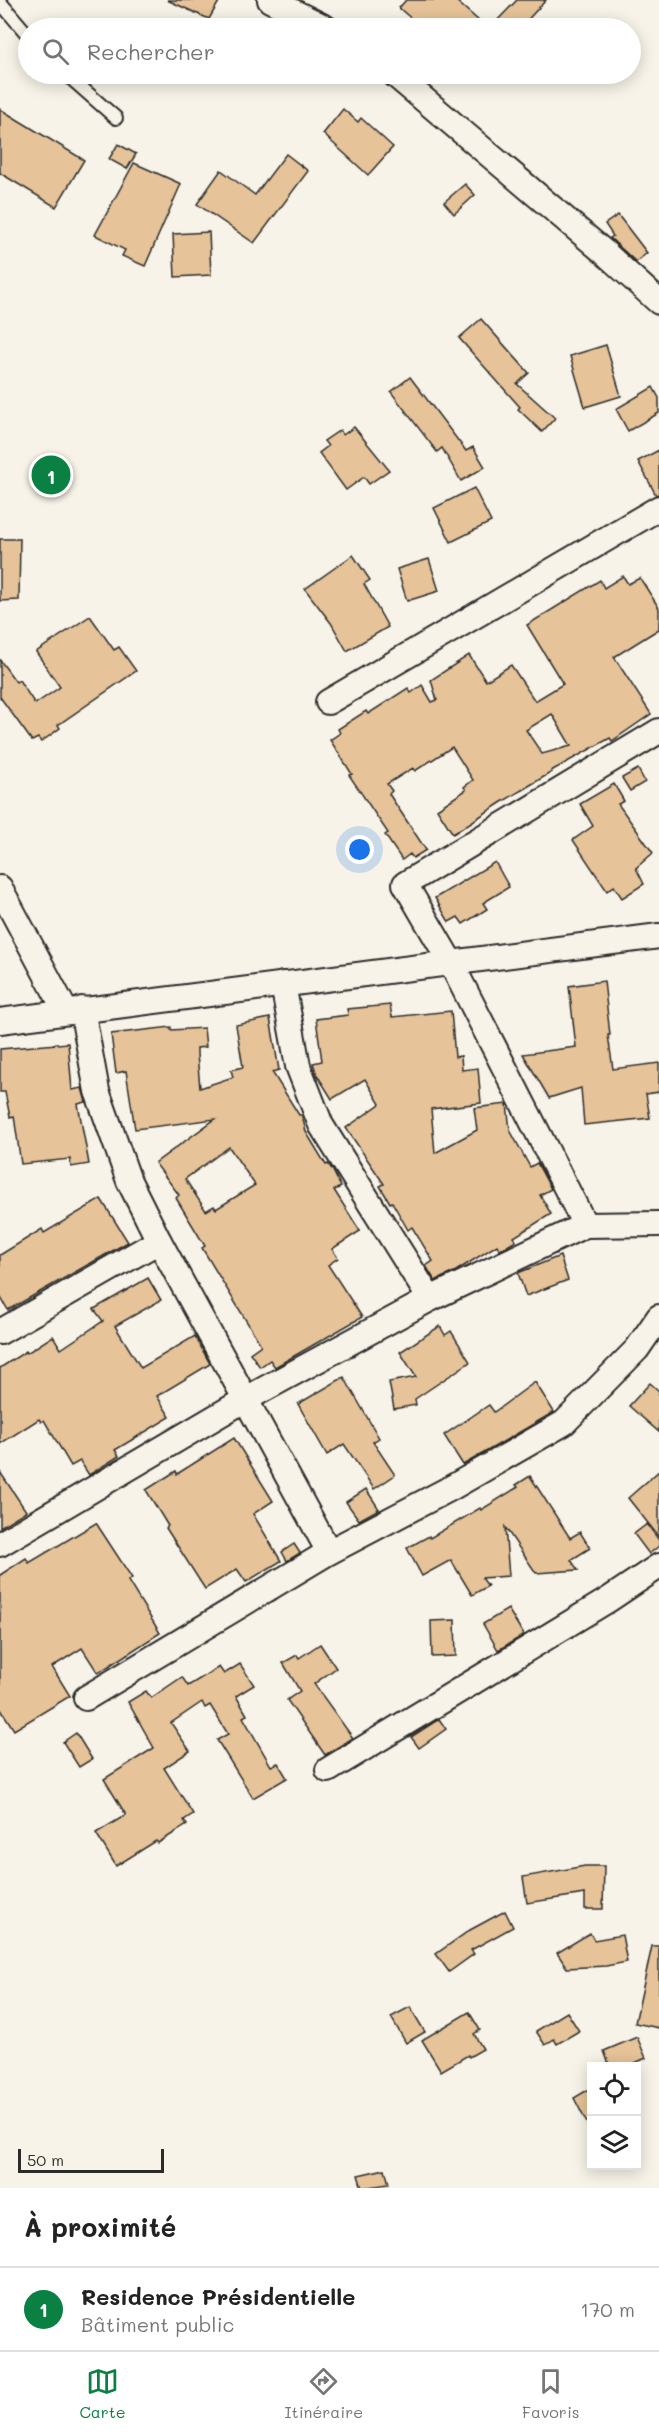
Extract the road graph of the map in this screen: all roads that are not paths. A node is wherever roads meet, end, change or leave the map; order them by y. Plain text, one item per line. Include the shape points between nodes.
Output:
1 (270, 0) edge
2 (0, 2) edge
3 (306, 18) edge
4 (18, 23) edge
5 (77, 84) edge
6 (406, 84) edge
7 (116, 118) dead end
8 (659, 302) edge
9 (659, 508) edge
10 (328, 702) dead end
11 (659, 731) edge
12 (0, 888) edge
13 (659, 936) edge
14 (451, 963) junction
15 (283, 984) junction
16 (74, 1010) junction
17 (0, 1022) edge
18 (659, 1224) edge
19 (585, 1225) junction
20 (159, 1241) junction
21 (430, 1299) junction
22 (659, 1317) edge
23 (0, 1332) edge
24 (246, 1399) junction
25 (0, 1544) edge
26 (329, 1552) junction
27 (659, 1566) edge
28 (86, 1698) dead end
29 (328, 1770) dead end

1 - 3 street
2 - 4 lane
5 - 7 lane
6 - 8 street
9 - 10 street
11 - 14 street via 405,884
12 - 16 street
13 - 14 street
14 - 15 street
14 - 19 street
15 - 16 street
15 - 21 street via 298,1066 321,1125
16 - 17 street
16 - 20 street via 110,1132
18 - 19 street
19 - 21 street
20 - 23 street
20 - 24 street
21 - 24 street
22 - 26 street via 637,1350 564,1423
24 - 25 street
24 - 26 street
26 - 28 street
27 - 29 street

